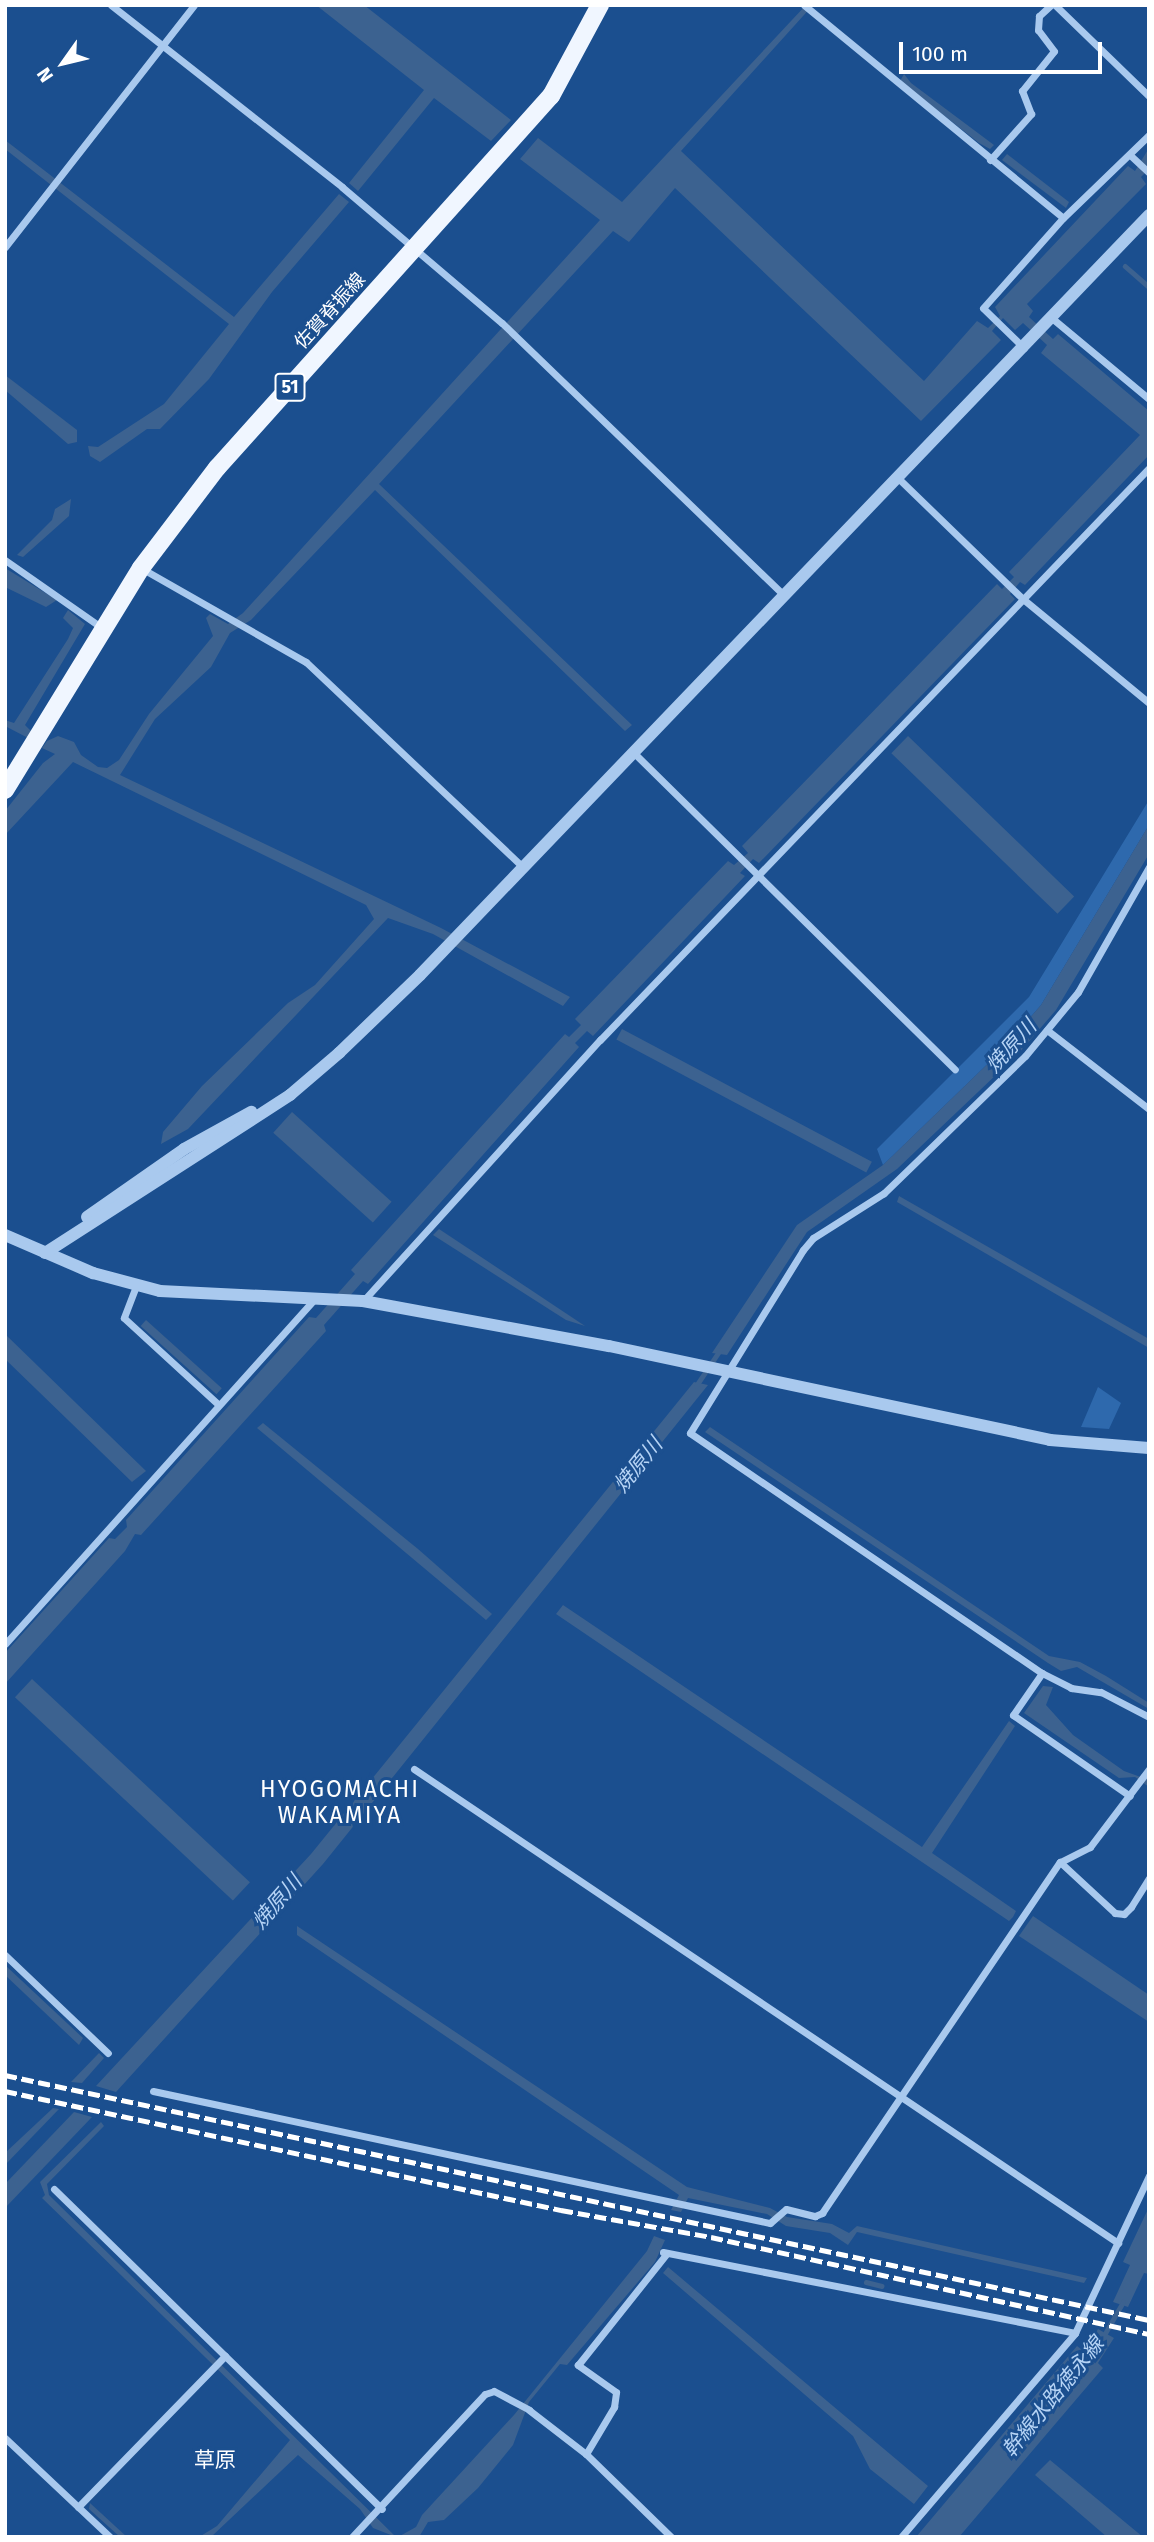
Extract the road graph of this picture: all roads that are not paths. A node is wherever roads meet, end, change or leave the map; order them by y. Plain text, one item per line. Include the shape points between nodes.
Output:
1 (111, 5) edge
2 (194, 5) edge
3 (600, 5) edge
4 (804, 5) edge
5 (1053, 5) edge
6 (163, 46) junction
7 (1149, 96) edge
8 (1149, 135) edge
9 (1130, 155) junction
10 (990, 160) junction
11 (1149, 173) edge
12 (1149, 215) edge
13 (1063, 218) junction
14 (5, 247) edge
15 (415, 248) junction
16 (1053, 319) junction
17 (1025, 348) junction
18 (1149, 399) edge
19 (1149, 468) edge
20 (898, 478) junction
21 (5, 559) edge
22 (141, 568) junction
23 (785, 596) junction
24 (1023, 599) junction
25 (103, 629) junction
26 (1149, 703) edge
27 (633, 752) junction
28 (5, 790) edge
29 (523, 867) junction
30 (1149, 867) edge
31 (759, 877) junction
32 (1047, 1030) junction
33 (955, 1069) dead end
34 (1149, 1109) edge
35 (5, 1235) edge
36 (46, 1253) junction
37 (136, 1286) junction
38 (315, 1298) junction
39 (356, 1300) junction
40 (729, 1372) junction
41 (218, 1404) junction
42 (1149, 1448) edge
43 (5, 1644) edge
44 (1042, 1673) junction
45 (1149, 1717) edge
46 (414, 1769) dead end
47 (1147, 1772) edge
48 (1130, 1796) junction
49 (1060, 1863) junction
50 (1149, 1878) edge
51 (5, 1955) edge
52 (108, 2053) dead end
53 (153, 2091) dead end
54 (901, 2097) junction
55 (1149, 2176) edge
56 (54, 2189) dead end
57 (1118, 2243) junction
58 (1074, 2333) junction
59 (225, 2357) junction
60 (5, 2438) edge
61 (586, 2454) junction
62 (78, 2507) junction
63 (382, 2509) junction
64 (110, 2537) edge
65 (352, 2537) edge
66 (671, 2537) edge
67 (901, 2537) edge

1 - 6 street
2 - 6 street
3 - 15 main road, 佐賀脊振線 / 51 via 551,96
4 - 10 street
5 - 7 street
5 - 10 street via 1039,16 1038,30 1054,51 1022,91 1031,114
6 - 14 street
6 - 15 street
8 - 9 street
9 - 11 street
9 - 13 street
10 - 13 street
12 - 16 street
13 - 17 street via 983,308
15 - 22 main road, 佐賀脊振線 / 51 via 217,468
15 - 23 street via 502,323
16 - 17 street
16 - 18 street
17 - 20 street
19 - 24 street
20 - 23 street
20 - 24 street
21 - 25 street
22 - 25 main road, 佐賀脊振線 / 51
22 - 29 street via 306,662
23 - 27 street
24 - 26 street
24 - 31 street
25 - 28 main road, 佐賀脊振線 / 51
27 - 29 street
27 - 31 street
29 - 36 street via 446,948 308,1078 184,1149 64,1233
30 - 32 street via 1078,992
31 - 33 street
31 - 39 street
32 - 34 street
32 - 40 street via 884,1193 813,1238
35 - 36 street
36 - 37 street
37 - 38 street via 197,1296
37 - 41 street via 124,1318
38 - 39 street
38 - 41 street
39 - 40 street
40 - 42 street via 1050,1440
40 - 44 street via 690,1433
41 - 43 street
44 - 45 street via 1071,1688 1101,1692
44 - 48 street via 1013,1715
46 - 54 street
47 - 48 street
48 - 49 street via 1090,1847
49 - 50 street via 1115,1913 1124,1914 1131,1907
49 - 54 street
51 - 52 street
53 - 54 street via 774,2221 781,2210 815,2216 822,2213
54 - 57 street
55 - 57 street
56 - 59 street
57 - 58 street
58 - 61 street via 673,2250 665,2253 578,2365 616,2392 614,2407
58 - 67 street
59 - 62 street
59 - 63 street
60 - 62 street
61 - 63 street via 529,2410 494,2391 485,2393
61 - 66 street
62 - 64 street
63 - 65 street

